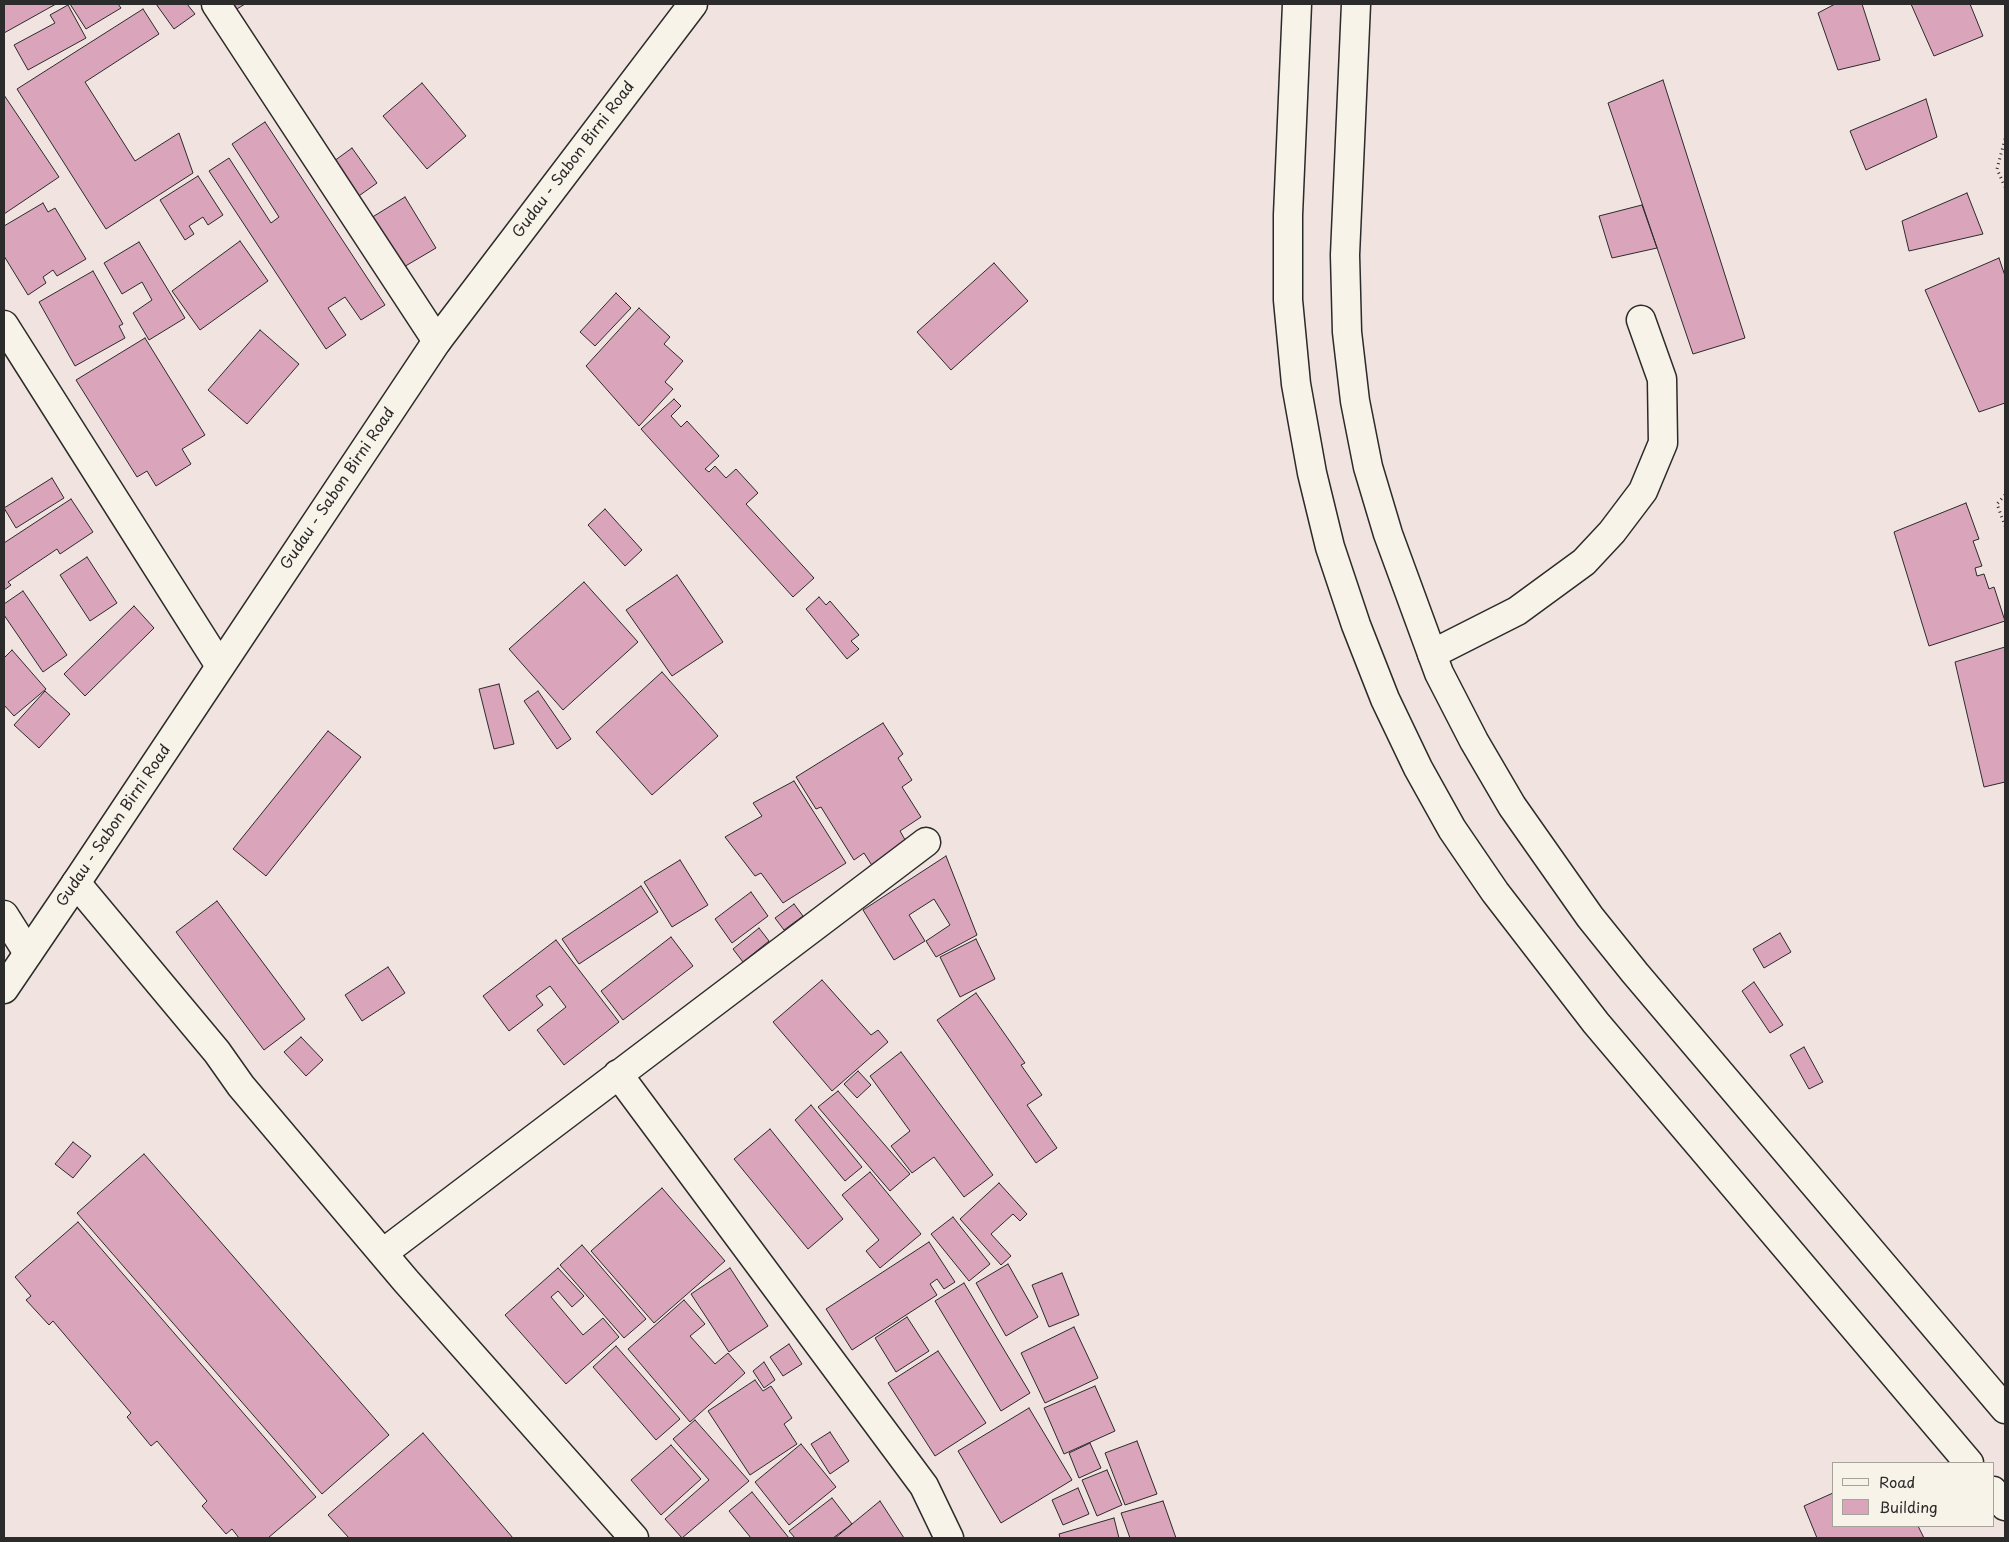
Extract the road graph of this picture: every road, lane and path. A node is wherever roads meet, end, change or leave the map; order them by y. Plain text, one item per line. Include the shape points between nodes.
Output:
1 (216, 4) edge
2 (693, 4) edge
3 (1297, 4) edge
4 (1356, 4) edge
5 (2005, 139) edge
6 (2005, 187) edge
7 (1641, 320) dead end
8 (4, 325) edge
9 (437, 341) junction
10 (2005, 495) edge
11 (2005, 526) edge
12 (1432, 654) junction
13 (220, 666) junction
14 (926, 842) dead end
15 (76, 883) junction
16 (4, 915) edge
17 (28, 953) junction
18 (4, 989) edge
19 (618, 1074) junction
20 (383, 1253) junction
21 (2005, 1409) edge
22 (1968, 1462) edge
23 (1994, 1492) edge
24 (2005, 1506) edge
25 (634, 1538) edge
26 (949, 1538) edge

1 - 9 main road
2 - 9 main road, Gudau - Sabon Birni Road
3 - 22 main road via 1288,215 1288,291 1296,384 1312,473 1330,547 1385,699 1452,829 1495,892 1596,1023
4 - 12 main road via 1344,255 1346,332 1368,466 1388,534
5 - 6 path via 1997,169
7 - 12 main road via 1662,380 1664,443 1643,491 1584,562 1517,611
8 - 13 main road
9 - 13 main road, Gudau - Sabon Birni Road
10 - 11 path via 1997,504
12 - 21 main road via 1474,741 1512,806 1590,917
13 - 15 main road, Gudau - Sabon Birni Road
14 - 19 main road
15 - 17 main road, Gudau - Sabon Birni Road
15 - 20 main road via 217,1052 241,1086
16 - 17 main road
17 - 18 main road, Gudau - Sabon Birni Road
19 - 20 main road
19 - 26 main road via 924,1486
20 - 25 main road
23 - 24 main road

